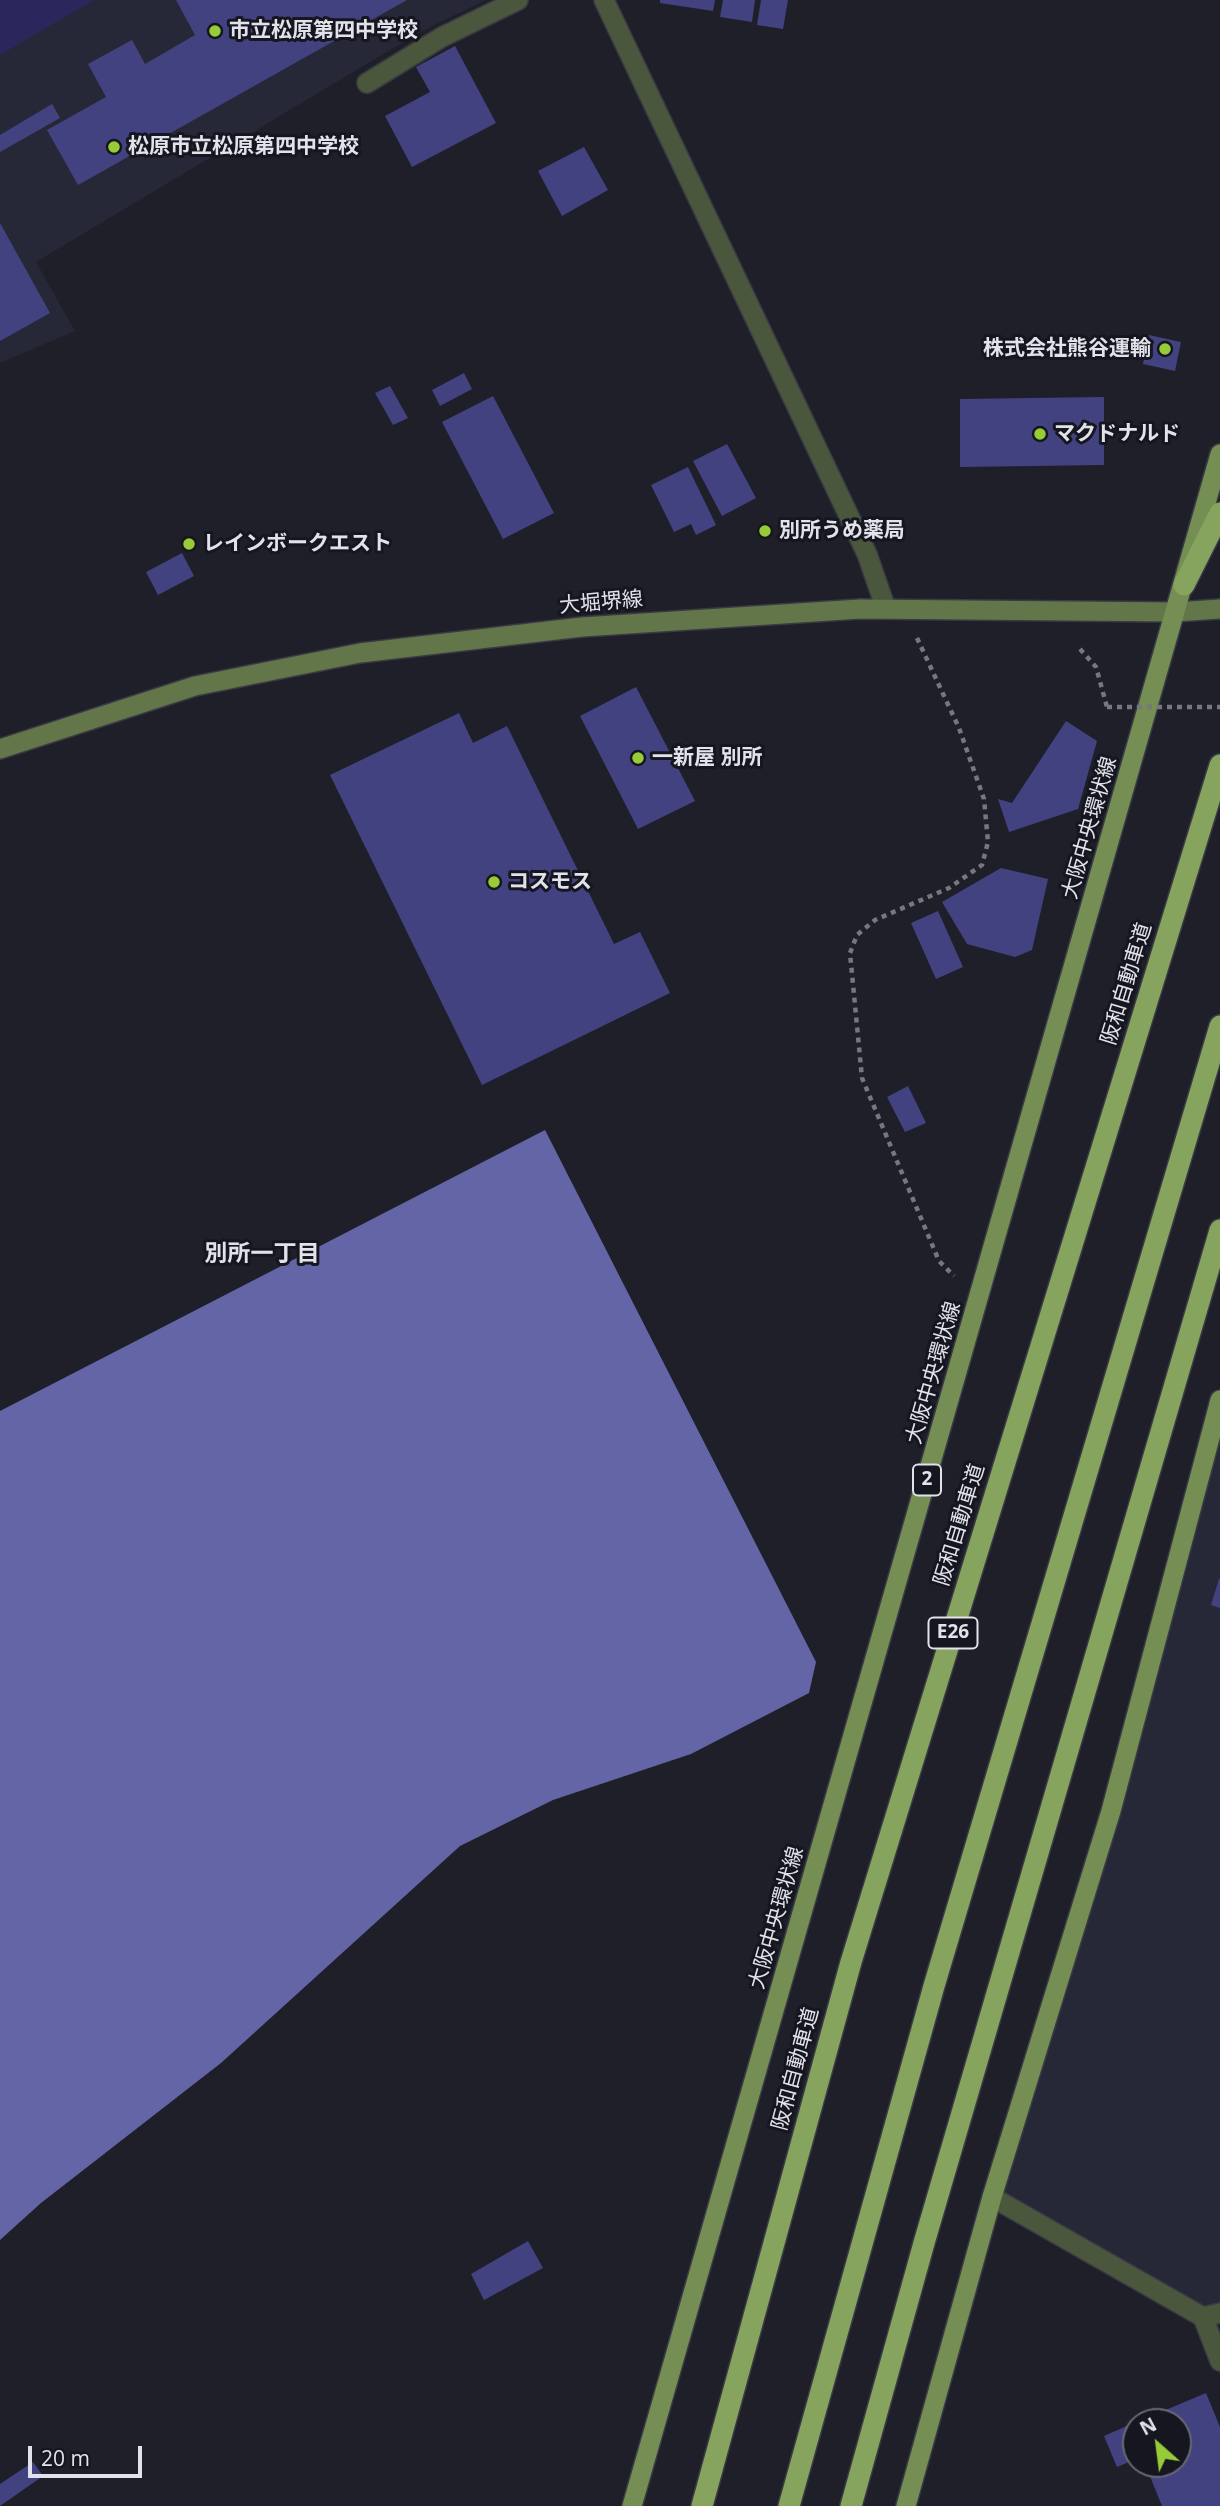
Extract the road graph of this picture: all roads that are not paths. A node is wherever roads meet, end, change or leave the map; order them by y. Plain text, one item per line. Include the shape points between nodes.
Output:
1 (518, 0) edge
2 (604, 0) edge
3 (367, 83) dead end
4 (1220, 454) edge
5 (1220, 513) edge
6 (1184, 585) junction
7 (886, 609) junction
8 (1220, 609) edge
9 (1176, 612) junction
10 (0, 749) edge
11 (1220, 765) edge
12 (1220, 1026) edge
13 (1220, 1230) edge
14 (1220, 1400) edge
15 (992, 2197) junction
16 (1211, 2315) edge
17 (1220, 2361) edge
18 (632, 2506) edge
19 (702, 2506) edge
20 (789, 2506) edge
21 (851, 2506) edge
22 (906, 2506) edge

1 - 3 street via 442,37
2 - 7 street via 867,554
4 - 6 main road, 大阪中央環状線 / 2
5 - 6 highway
6 - 9 main road, 大阪中央環状線 / 2
7 - 9 main road, 大堀堺線
7 - 10 main road, 大堀堺線 via 582,626 360,653 195,686
8 - 9 main road, 大堀堺線
9 - 18 main road, 大阪中央環状線 / 2
11 - 19 highway, 阪和自動車道 / E26 via 851,1962
12 - 20 highway via 942,1959
13 - 21 highway via 923,2243
14 - 15 main road via 1111,1811
15 - 16 street
15 - 22 main road
16 - 17 street

